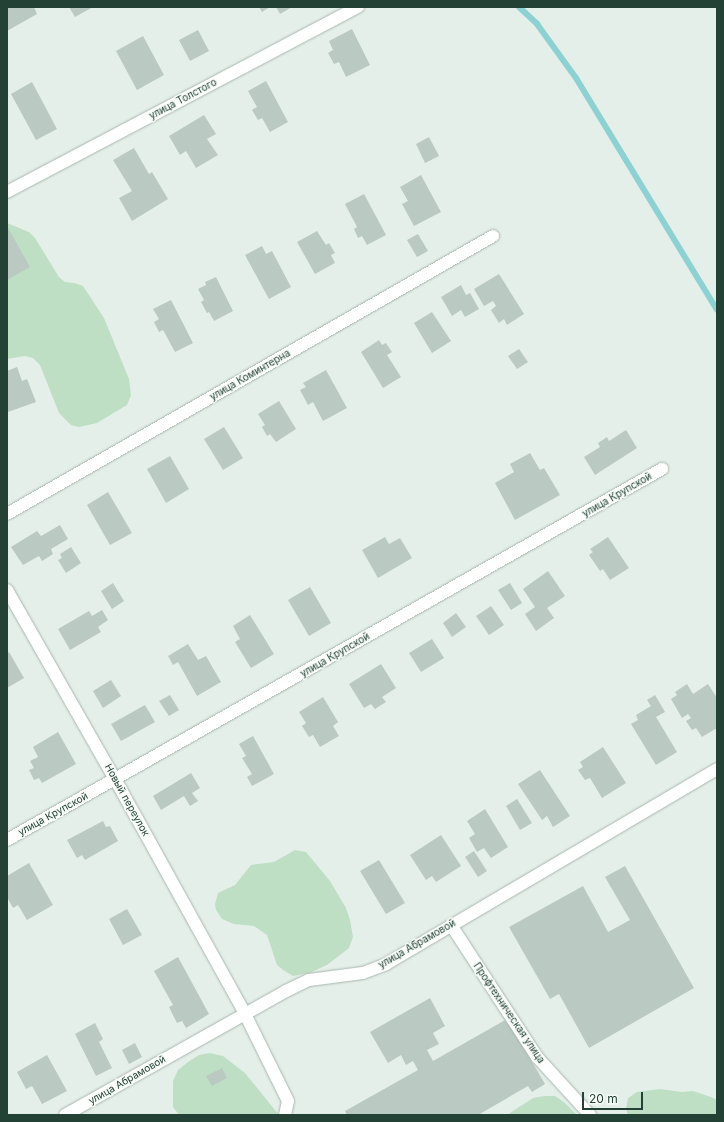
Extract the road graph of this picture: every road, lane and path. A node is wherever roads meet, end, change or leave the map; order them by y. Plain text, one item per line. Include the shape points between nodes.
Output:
1 (358, 7) edge
2 (7, 192) edge
3 (493, 236) dead end
4 (662, 469) dead end
5 (7, 514) edge
6 (7, 590) edge
7 (717, 769) edge
8 (115, 779) junction
9 (7, 840) edge
10 (451, 924) junction
11 (244, 1012) junction
12 (65, 1115) edge
13 (285, 1115) edge
14 (590, 1115) edge

1 - 2 street, улица Толстого
3 - 5 street, улица Коминтерна
4 - 8 street, улица Крупской
6 - 8 street, Новый переулок
7 - 10 street, улица Абрамовой
8 - 9 street, улица Крупской
8 - 11 street, Новый переулок
10 - 11 street, улица Абрамовой via 386,964 363,973 309,980
10 - 14 street, Профтехническая улица via 537,1057
11 - 12 street, улица Абрамовой
11 - 13 street, Новый переулок via 288,1101

